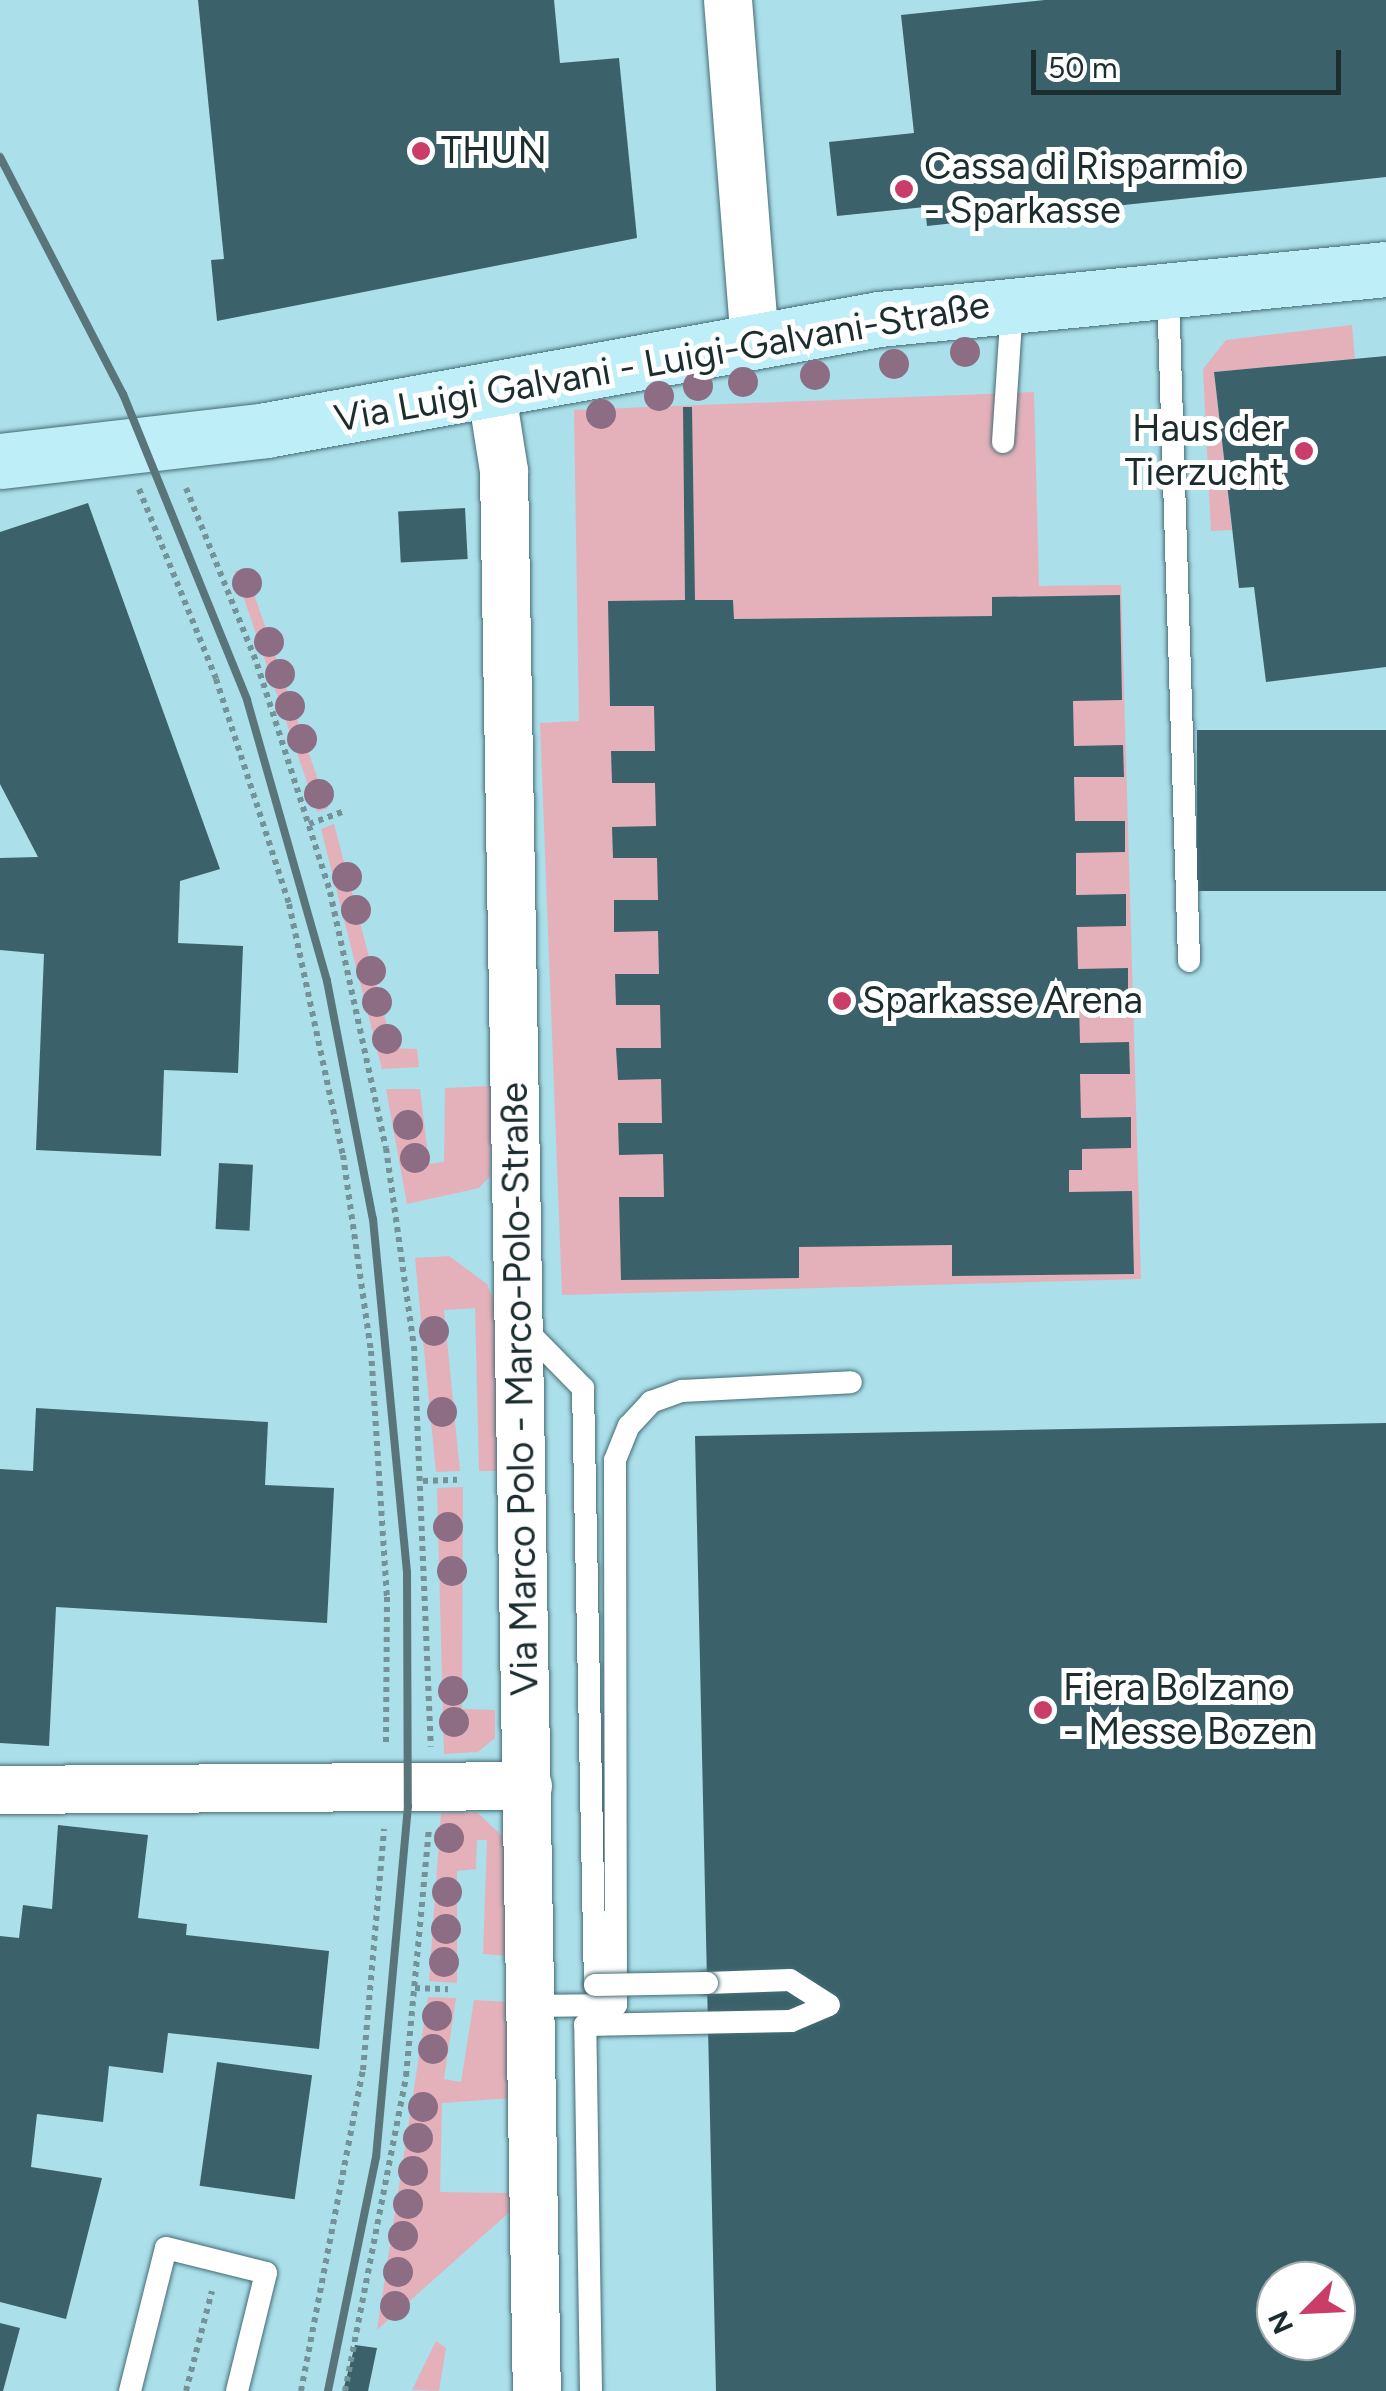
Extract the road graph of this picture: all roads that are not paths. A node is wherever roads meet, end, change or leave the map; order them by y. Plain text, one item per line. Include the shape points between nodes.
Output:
1 (728, 0) edge
2 (1386, 269) edge
3 (1168, 291) junction
4 (1012, 303) junction
5 (755, 344) junction
6 (491, 388) junction
7 (1003, 442) dead end
8 (0, 462) edge
9 (1189, 962) dead end
10 (519, 1323) junction
11 (851, 1382) dead end
12 (528, 1786) junction
13 (0, 1790) edge
14 (528, 2006) junction
15 (130, 2391) edge
16 (237, 2391) edge
17 (537, 2391) edge
18 (591, 2391) edge

1 - 5 street
2 - 3 main road, Via Luigi Galvani - Luigi-Galvani-Straße
3 - 4 main road, Via Luigi Galvani - Luigi-Galvani-Straße
3 - 9 lane
4 - 5 main road, Via Luigi Galvani - Luigi-Galvani-Straße
4 - 7 lane
5 - 6 main road, Via Luigi Galvani - Luigi-Galvani-Straße
6 - 8 main road, Via Luigi Galvani - Luigi-Galvani-Straße
6 - 10 street, Via Marco Polo - Marco-Polo-Straße via 504,470
10 - 12 street, Via Marco Polo - Marco-Polo-Straße
10 - 18 lane, bridge via 583,1388 595,1986 790,1980 829,2005 790,2021 585,2025
11 - 14 lane via 682,1391 650,1402 615,1460 616,2004
12 - 13 street
12 - 14 street, Via Marco Polo - Marco-Polo-Straße
14 - 17 street, Via Marco Polo - Marco-Polo-Straße
15 - 16 lane via 166,2248 266,2273

